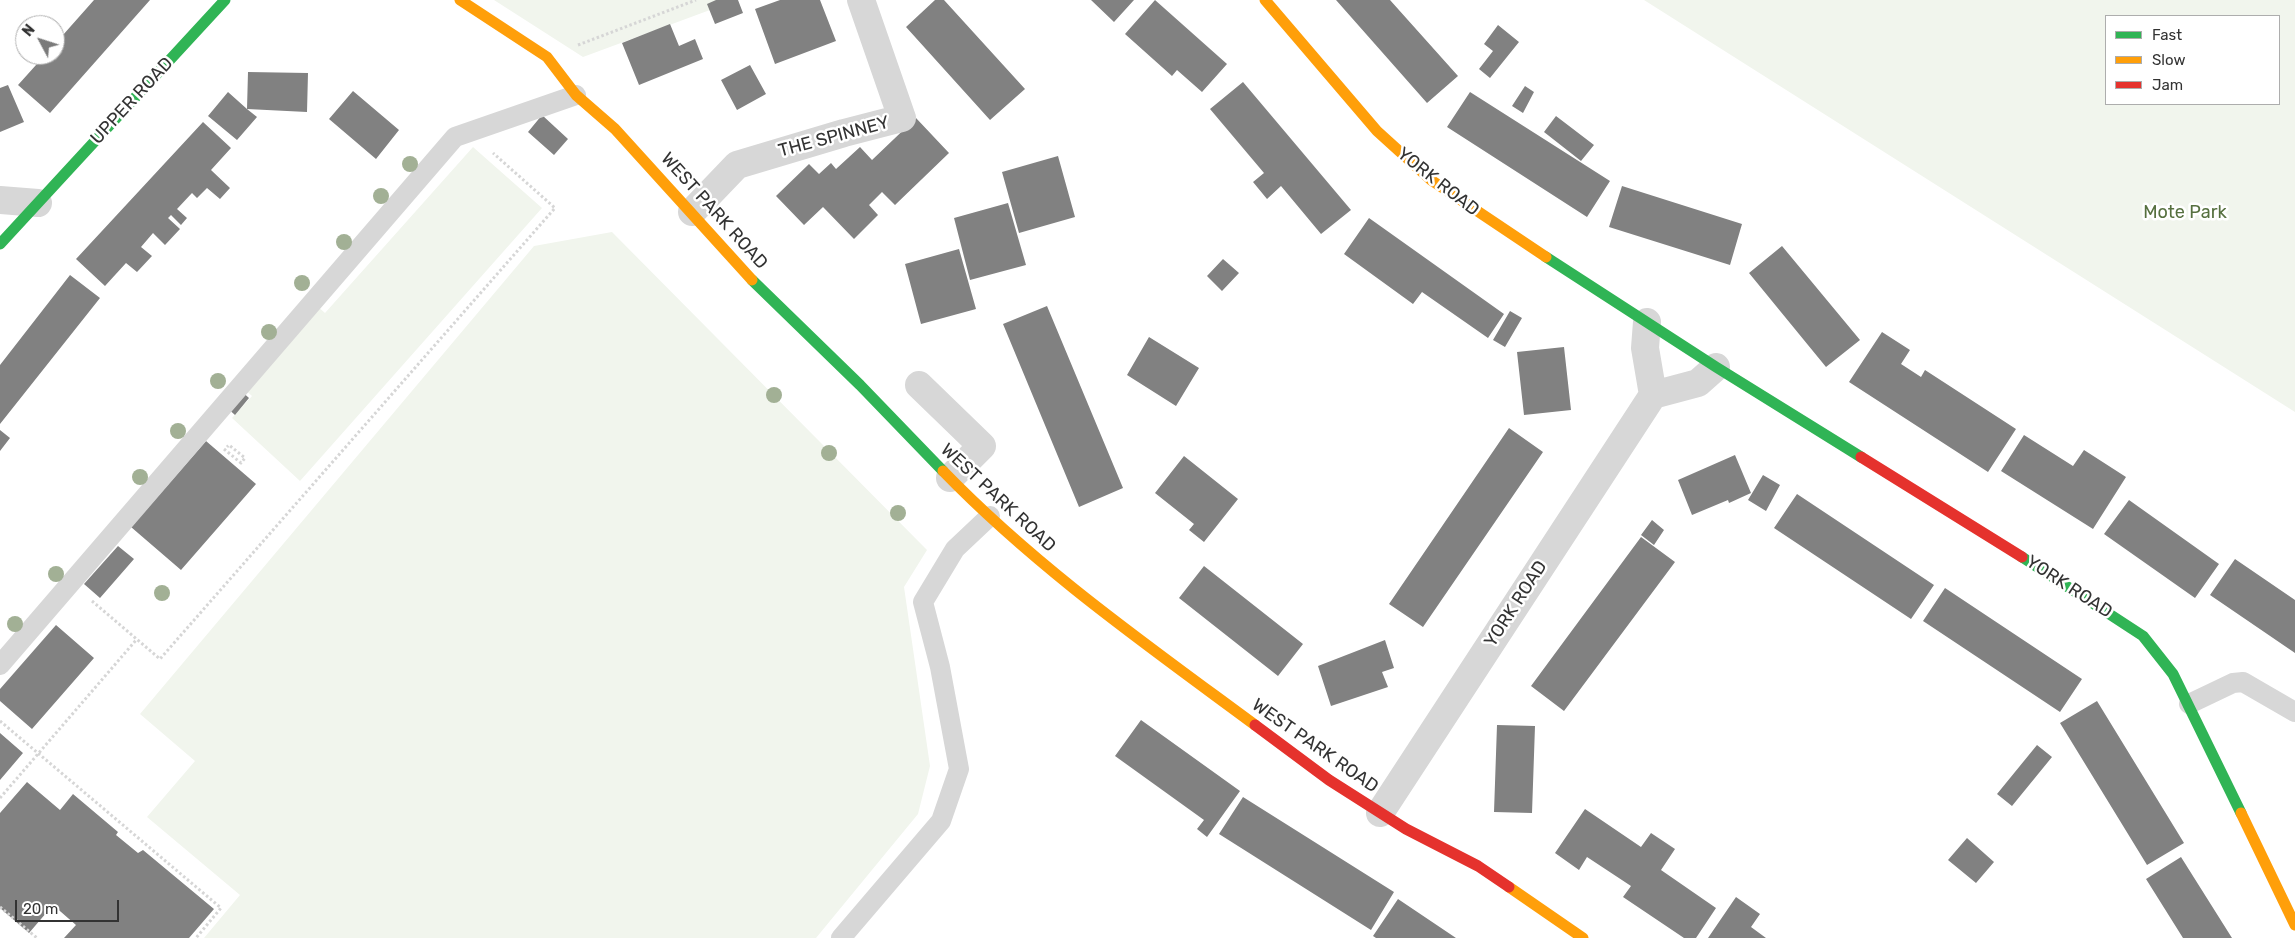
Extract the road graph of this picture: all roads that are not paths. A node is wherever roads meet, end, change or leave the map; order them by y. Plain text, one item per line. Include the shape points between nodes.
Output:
1 (225, 0) edge
2 (460, 0) edge
3 (861, 0) edge
4 (1265, 0) edge
5 (576, 95) junction
6 (0, 200) edge
7 (38, 203) junction
8 (692, 212) junction
9 (0, 244) edge
10 (1647, 322) junction
11 (1716, 367) junction
12 (919, 385) dead end
13 (1653, 395) junction
14 (950, 478) junction
15 (990, 516) junction
16 (0, 665) edge
17 (2189, 704) junction
18 (2295, 712) edge
19 (1380, 812) junction
20 (2295, 925) edge
21 (841, 938) edge
22 (1583, 938) edge

1 - 7 street, UPPER ROAD
2 - 5 street, WEST PARK ROAD via 547,57
3 - 8 street, THE SPINNEY via 902,118 737,165
4 - 10 street, YORK ROAD via 1376,131 1430,180
5 - 8 street, WEST PARK ROAD via 615,128
5 - 16 lane via 456,136
6 - 7 street
7 - 9 street, UPPER ROAD
8 - 14 street, WEST PARK ROAD via 742,270 860,384
10 - 11 street, YORK ROAD
10 - 13 street via 1646,348
11 - 13 street via 1698,383
11 - 17 street, YORK ROAD via 2119,619 2158,652
12 - 14 street via 982,446
13 - 19 street, YORK ROAD
14 - 15 street, WEST PARK ROAD
15 - 19 street, WEST PARK ROAD via 1077,593 1329,780
15 - 21 lane via 955,549 923,602 940,667 959,769 941,821
17 - 18 lane via 2233,683 2243,682
17 - 20 street, YORK ROAD
19 - 22 street, WEST PARK ROAD via 1478,866

